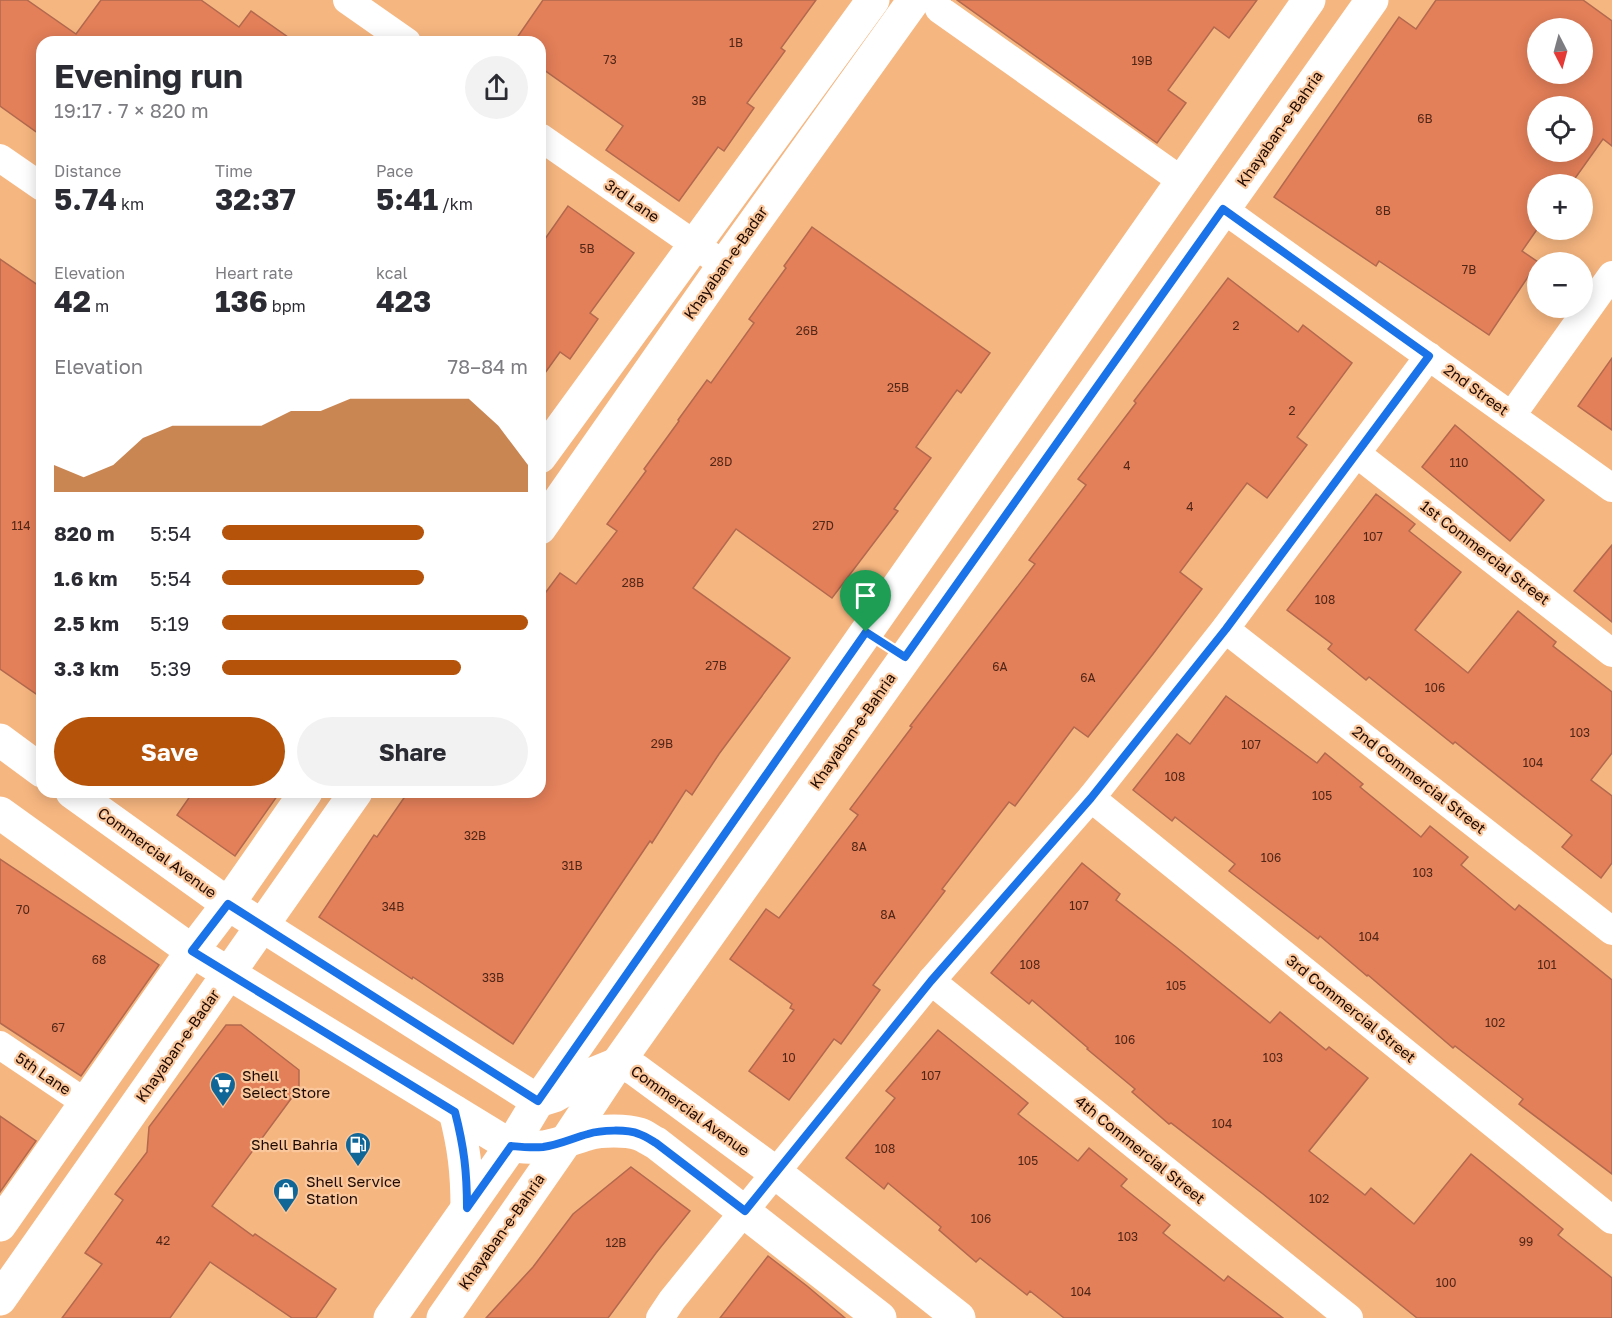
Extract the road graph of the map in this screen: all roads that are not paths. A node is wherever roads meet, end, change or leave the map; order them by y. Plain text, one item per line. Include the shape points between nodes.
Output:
1 (347, 0) edge
2 (873, 0) edge
3 (1309, 0) edge
4 (1372, 0) edge
5 (921, 3) edge
6 (398, 36) edge
7 (546, 140) edge
8 (0, 158) edge
9 (1182, 181) junction
10 (36, 183) edge
11 (1223, 209) junction
12 (694, 246) junction
13 (724, 265) junction
14 (1612, 275) edge
15 (1429, 356) junction
16 (1512, 415) junction
17 (546, 449) edge
18 (1358, 453) junction
19 (1612, 488) edge
20 (546, 519) edge
21 (1226, 629) junction
22 (866, 632) junction
23 (1612, 653) edge
24 (905, 657) junction
25 (0, 740) edge
26 (36, 767) edge
27 (80, 798) edge
28 (302, 798) edge
29 (352, 798) edge
30 (1091, 798) junction
31 (0, 813) edge
32 (228, 904) junction
33 (262, 926) junction
34 (1612, 931) edge
35 (192, 951) junction
36 (229, 973) junction
37 (931, 981) junction
38 (0, 1045) edge
39 (617, 1064) junction
40 (538, 1101) junction
41 (86, 1103) junction
42 (455, 1112) junction
43 (566, 1141) junction
44 (511, 1146) junction
45 (776, 1173) junction
46 (467, 1208) junction
47 (745, 1211) junction
48 (1612, 1220) edge
49 (0, 1225) edge
50 (0, 1299) edge
51 (390, 1318) edge
52 (443, 1318) edge
53 (660, 1318) edge
54 (880, 1318) edge
55 (959, 1318) edge
56 (1349, 1318) edge

1 - 6 street
2 - 12 main road
3 - 9 main road
4 - 11 main road, Khayaban-e-Bahria
5 - 9 street
5 - 13 main road, Khayaban-e-Badar
7 - 12 street, 3rd Lane
8 - 10 street
9 - 22 main road
11 - 15 street, 2nd Street
11 - 24 main road, Khayaban-e-Bahria
12 - 13 street, 3rd Lane
12 - 17 main road
13 - 20 main road, Khayaban-e-Badar
14 - 16 street
15 - 16 street, 2nd Street
15 - 18 street
16 - 19 street, 2nd Street
18 - 21 street
18 - 23 street, 1st Commercial Street
21 - 30 street
21 - 34 street, 2nd Commercial Street
22 - 24 main road
22 - 40 main road
24 - 39 main road, Khayaban-e-Bahria
25 - 26 main road
27 - 32 main road, Commercial Avenue
28 - 32 main road
29 - 33 main road, Khayaban-e-Badar
30 - 37 street
30 - 48 street, 3rd Commercial Street
31 - 35 main road
32 - 33 main road, Commercial Avenue
32 - 35 main road
33 - 36 main road, Khayaban-e-Badar
33 - 40 main road, Commercial Avenue
35 - 36 main road
35 - 41 main road
36 - 42 main road
36 - 50 main road, Khayaban-e-Badar
37 - 45 street
37 - 56 street, 4th Commercial Street
38 - 41 street, 5th Lane
39 - 40 main road, Commercial Avenue
39 - 43 main road, Khayaban-e-Bahria
39 - 45 main road, Commercial Avenue via 636,1070
40 - 44 main road
41 - 49 main road
42 - 44 main road
42 - 46 main road via 464,1150
43 - 44 main road via 543,1147
43 - 47 main road via 603,1132 641,1134
43 - 52 main road, Khayaban-e-Bahria
44 - 46 main road
45 - 47 street
45 - 55 main road, Commercial Avenue
46 - 51 main road
47 - 53 street
47 - 54 main road

